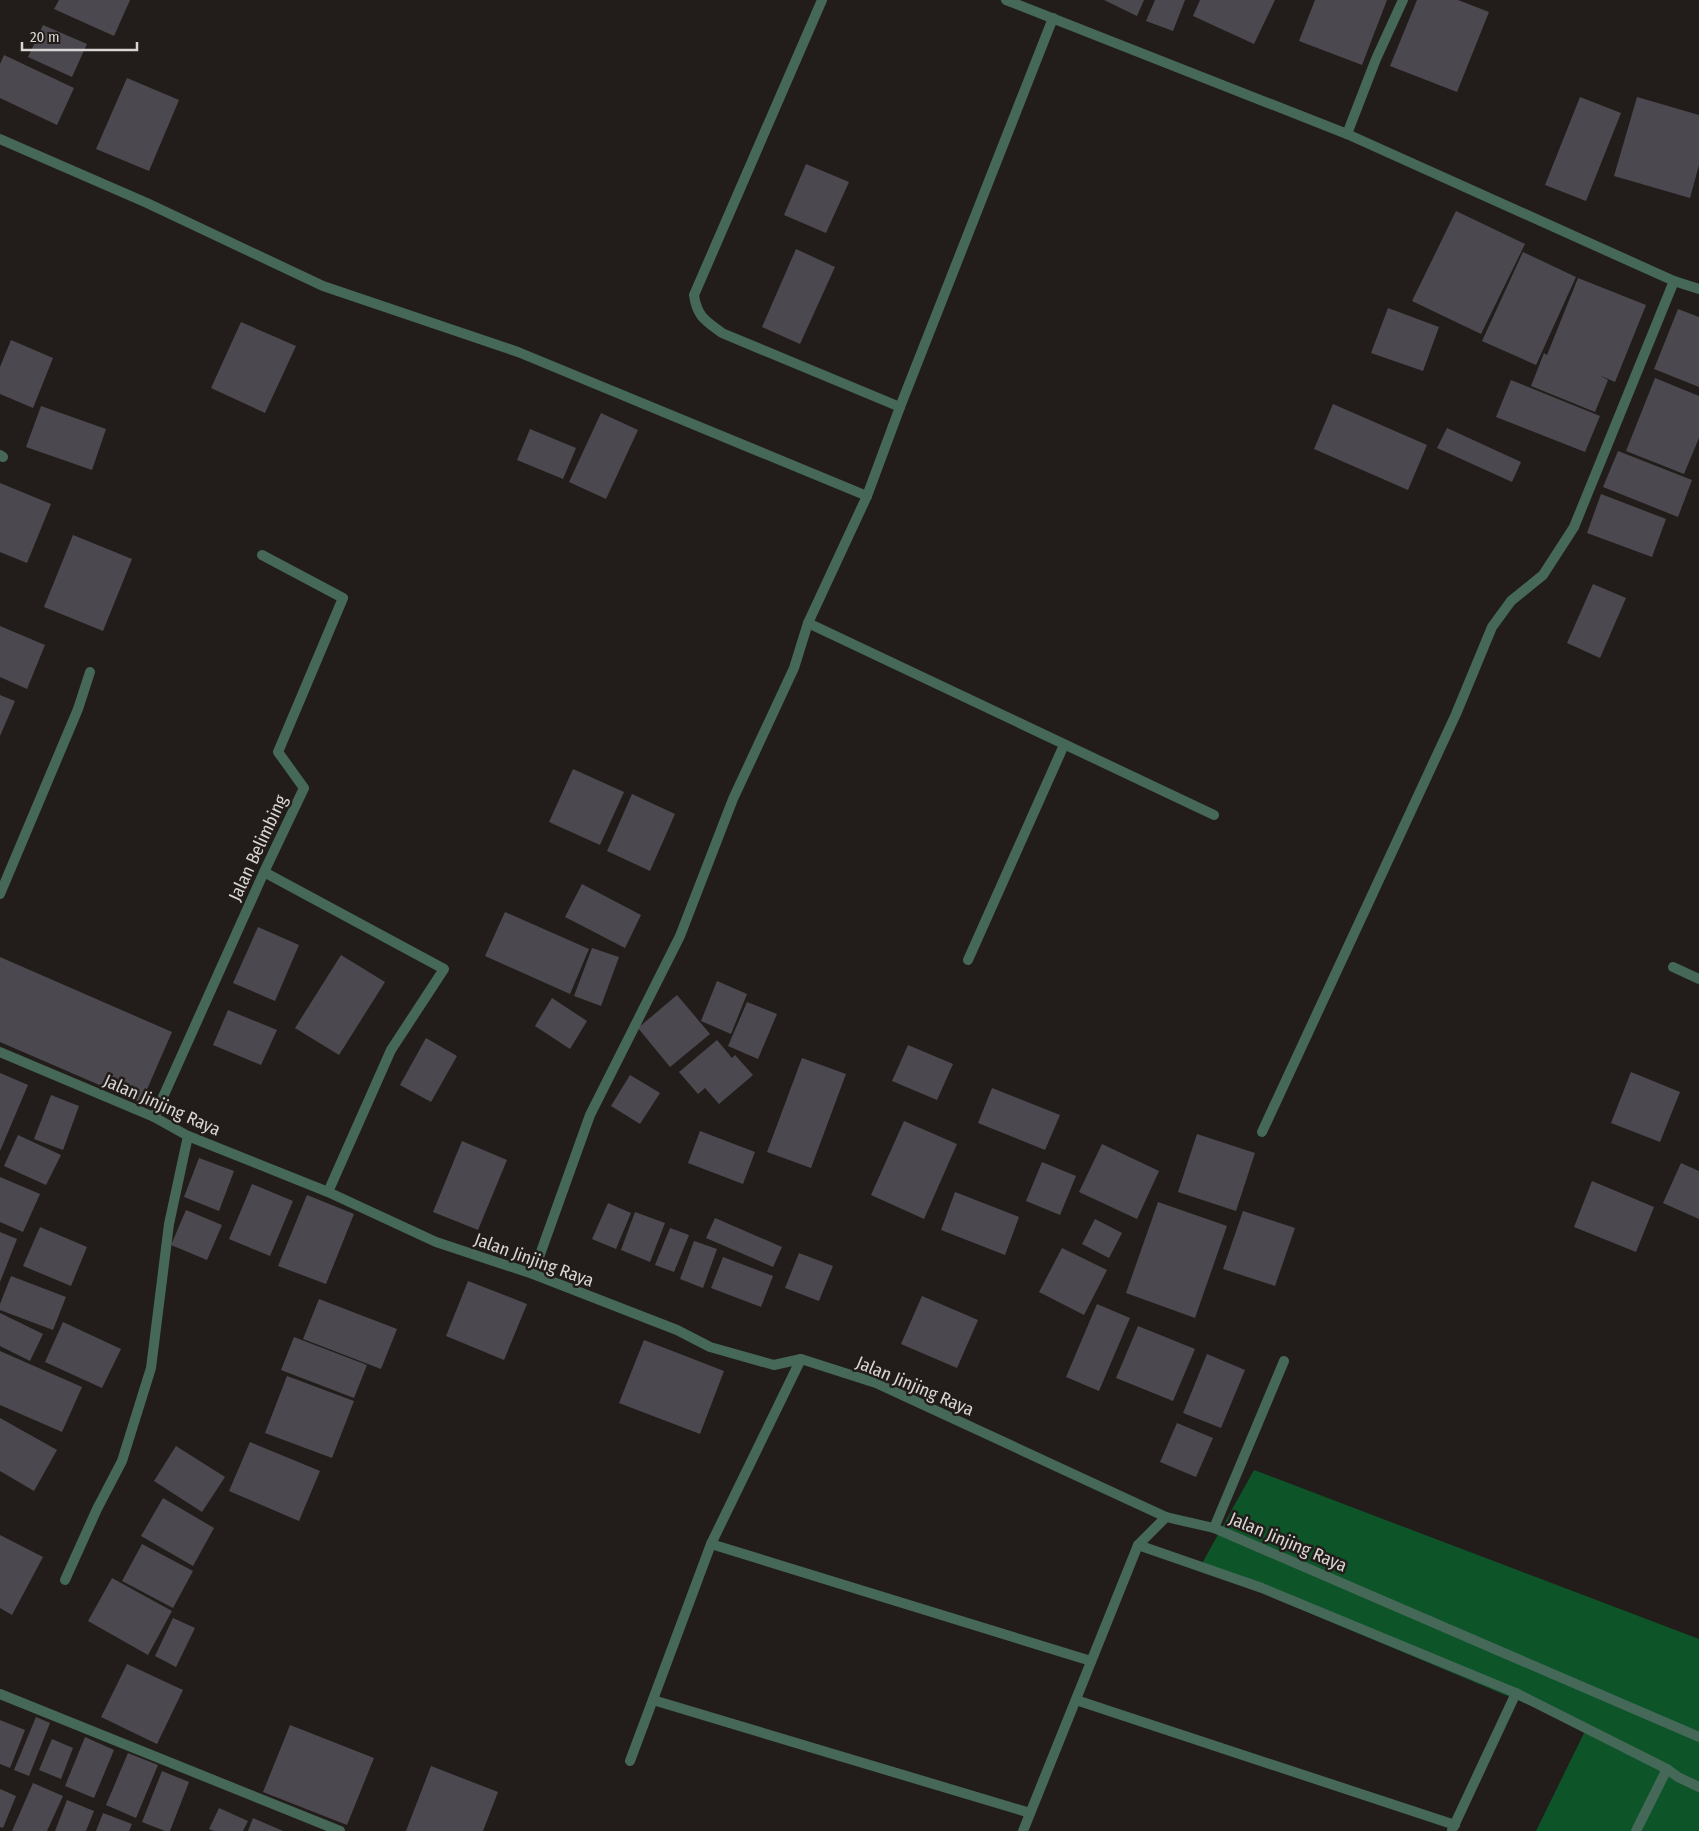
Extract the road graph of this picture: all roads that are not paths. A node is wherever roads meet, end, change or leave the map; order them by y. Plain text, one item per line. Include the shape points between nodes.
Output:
1 (822, 0) edge
2 (1006, 0) edge
3 (1403, 0) edge
4 (1053, 18) junction
5 (1347, 134) junction
6 (0, 139) edge
7 (1674, 280) junction
8 (1699, 289) edge
9 (900, 408) junction
10 (868, 496) junction
11 (262, 555) dead end
12 (808, 623) junction
13 (90, 672) dead end
14 (1064, 745) junction
15 (1214, 815) dead end
16 (264, 872) junction
17 (0, 894) edge
18 (968, 960) dead end
19 (1673, 967) dead end
20 (1699, 979) edge
21 (0, 1052) edge
22 (154, 1117) junction
23 (1262, 1132) dead end
24 (188, 1136) junction
25 (328, 1192) junction
26 (533, 1274) junction
27 (801, 1359) junction
28 (1284, 1361) dead end
29 (1166, 1517) junction
30 (1214, 1528) junction
31 (711, 1544) junction
32 (1138, 1545) junction
33 (65, 1580) dead end
34 (1092, 1661) junction
35 (1516, 1693) junction
36 (0, 1694) edge
37 (653, 1700) junction
38 (1076, 1700) junction
39 (1699, 1737) edge
40 (630, 1761) dead end
41 (1667, 1769) junction
42 (1699, 1787) edge
43 (1030, 1813) junction
44 (1453, 1828) edge
45 (340, 1831) edge
46 (1023, 1831) edge
47 (1636, 1831) edge

1 - 9 street via 694,295 696,309 705,321 722,333
2 - 4 street
3 - 5 street
4 - 5 street
4 - 9 street
5 - 7 street
6 - 10 street via 323,286 518,352
7 - 8 street
7 - 23 street via 1574,527 1543,575 1511,601 1492,627 1456,714
9 - 10 street
10 - 12 street
11 - 16 street, Jalan Belimbing via 343,598 278,752 304,788
12 - 14 street
12 - 26 street via 794,668 733,799 680,936 590,1115
13 - 17 street via 78,709
14 - 15 street
14 - 18 street
16 - 22 street, Jalan Belimbing
16 - 25 street via 444,969 390,1050
19 - 20 street
21 - 22 street, Jalan Jinjing Raya
22 - 24 street, Jalan Jinjing Raya
24 - 25 street, Jalan Jinjing Raya
24 - 33 street via 169,1224 151,1368 122,1461
25 - 26 street, Jalan Jinjing Raya via 436,1242
26 - 27 street, Jalan Jinjing Raya via 710,1346 774,1365
27 - 29 street, Jalan Jinjing Raya via 876,1383
27 - 31 street
28 - 30 street
29 - 30 street, Jalan Jinjing Raya
29 - 32 street
30 - 39 street, Jalan Jinjing Raya
31 - 34 street
31 - 37 street
32 - 34 street
32 - 35 street via 1262,1588
34 - 38 street
35 - 41 street
35 - 44 street
36 - 45 street
37 - 40 street
37 - 43 street
38 - 43 street
38 - 44 street
41 - 42 street
41 - 47 street
43 - 46 street

